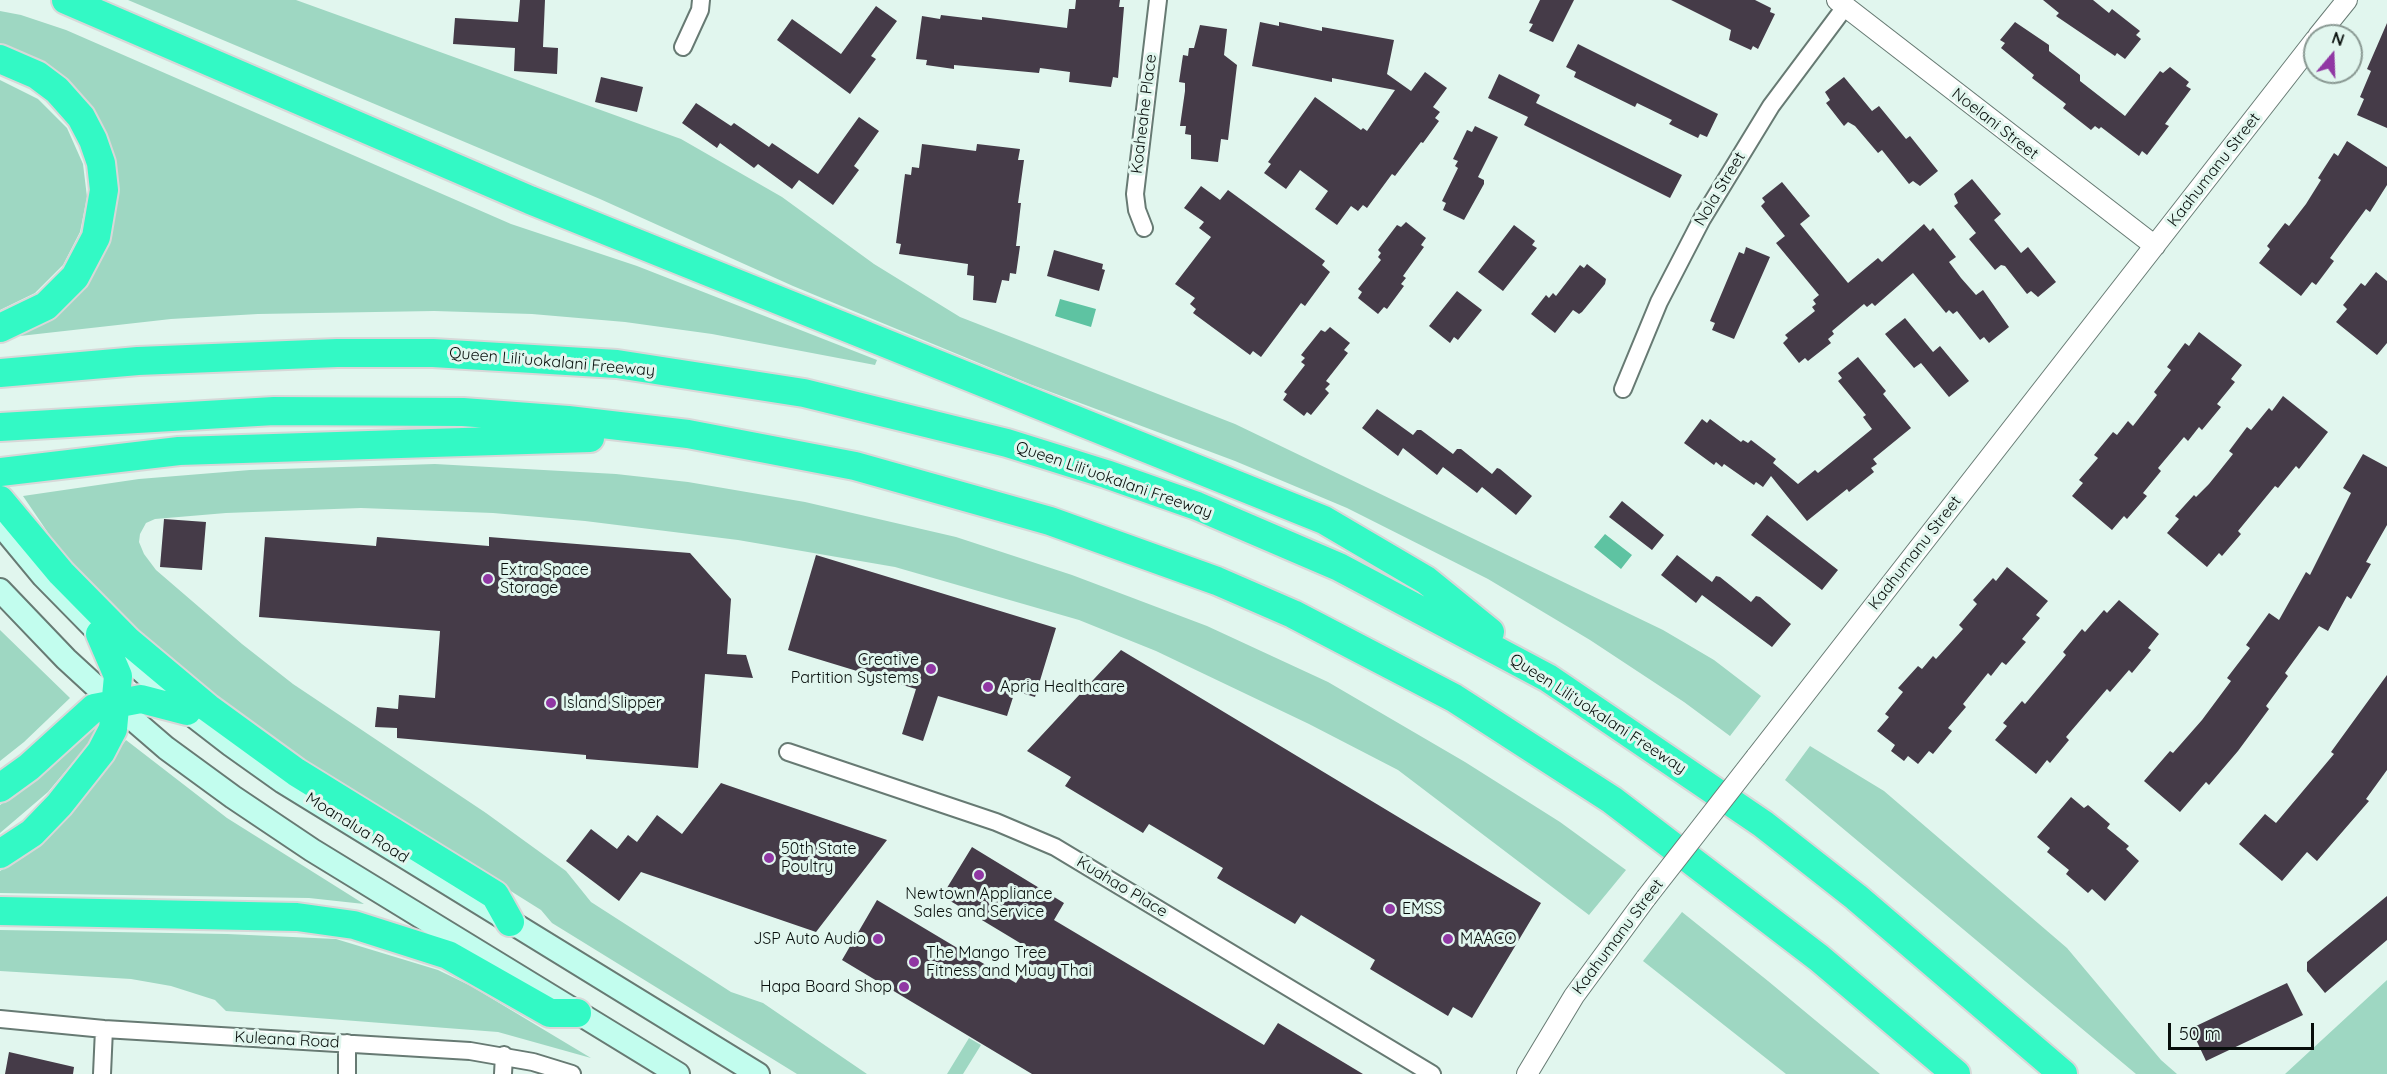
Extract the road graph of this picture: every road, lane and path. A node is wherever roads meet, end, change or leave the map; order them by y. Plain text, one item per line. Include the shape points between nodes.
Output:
1 (66, 0) edge
2 (701, 0) edge
3 (1158, 0) edge
4 (2347, 0) edge
5 (1841, 3) edge
6 (2328, 24) edge
7 (683, 47) dead end
8 (2303, 55) edge
9 (0, 59) edge
10 (1144, 228) dead end
11 (2155, 246) junction
12 (0, 328) edge
13 (0, 373) edge
14 (1623, 389) dead end
15 (4, 427) edge
16 (688, 434) junction
17 (0, 472) edge
18 (0, 500) edge
19 (0, 524) edge
20 (0, 590) edge
21 (100, 634) junction
22 (1548, 678) junction
23 (115, 704) junction
24 (187, 711) junction
25 (788, 752) dead end
26 (0, 788) edge
27 (0, 854) edge
28 (0, 911) edge
29 (510, 922) junction
30 (577, 1012) junction
31 (0, 1019) edge
32 (104, 1029) junction
33 (347, 1043) junction
34 (504, 1055) junction
35 (102, 1074) edge
36 (347, 1074) edge
37 (502, 1074) edge
38 (572, 1074) edge
39 (678, 1074) edge
40 (758, 1074) edge
41 (1432, 1074) edge
42 (1527, 1074) edge
43 (1956, 1074) edge
44 (2063, 1074) edge

1 - 22 highway via 530,200 1324,520 1426,580
2 - 7 street
3 - 10 street, Koaheahe Place via 1135,194
4 - 6 street
5 - 11 street, Noelani Street
5 - 14 street, Nola Street via 1701,219 1659,302
8 - 11 street, Kaahumanu Street
9 - 12 highway via 37,75 81,117 101,163 104,190 96,237 75,278 46,306
11 - 42 street, Kaahumanu Street, bridge via 1646,898 1574,996
13 - 22 highway, Queen Liliʻuokalani Freeway via 234,356 433,353 617,364 804,393 1007,443 1197,506 1339,567
15 - 16 highway via 274,411 430,412 568,420
16 - 17 highway via 179,452
16 - 43 highway via 855,466 1050,521 1217,581 1370,652 1502,727 1612,800 1819,958
18 - 29 highway via 94,607 208,708 296,772 495,895
19 - 21 main road, Moanalua Road via 43,576
20 - 23 main road
21 - 23 highway via 118,676
21 - 24 main road, Moanalua Road
22 - 44 highway, Queen Liliʻuokalani Freeway via 1762,824 1856,897
23 - 24 highway via 141,699
23 - 26 highway via 94,708
23 - 27 highway via 113,729 83,776 32,833
23 - 30 main road via 166,748 270,823
24 - 29 main road, Moanalua Road via 283,782
25 - 41 street, Kuahao Place via 996,822 1055,847
28 - 30 highway via 297,917 354,925 448,955 550,1013
29 - 40 main road, Moanalua Road
30 - 39 main road
31 - 32 street, Kuleana Road
32 - 33 street, Kuleana Road
32 - 35 street
33 - 34 street, Kuleana Road
33 - 36 street
34 - 37 street
34 - 38 street, Kuleana Road

